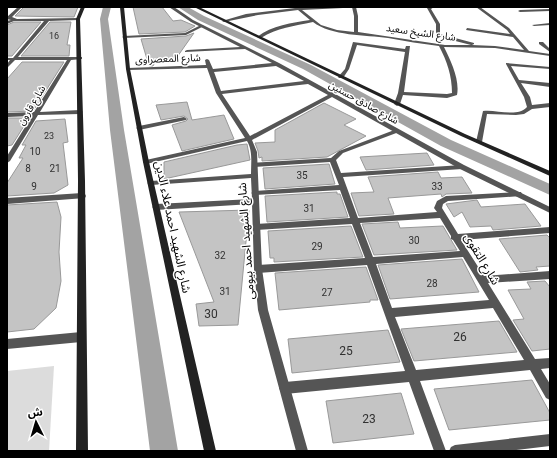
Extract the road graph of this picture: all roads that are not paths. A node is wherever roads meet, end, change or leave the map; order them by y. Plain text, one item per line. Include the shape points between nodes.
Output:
1 (20, 7) edge
2 (83, 7) edge
3 (122, 7) edge
4 (171, 7) edge
5 (196, 7) edge
6 (347, 7) edge
7 (354, 7) edge
8 (432, 7) edge
9 (478, 7) edge
10 (298, 8) edge
11 (550, 8) edge
12 (520, 11) dead end
13 (8, 18) edge
14 (78, 19) junction
15 (15, 20) junction
16 (47, 20) junction
17 (224, 21) junction
18 (314, 21) junction
19 (7, 23) edge
20 (550, 24) edge
21 (534, 25) dead end
22 (202, 26) junction
23 (467, 29) dead end
24 (356, 33) junction
25 (515, 36) junction
26 (124, 37) junction
27 (259, 37) junction
28 (410, 40) junction
29 (550, 42) edge
30 (441, 45) junction
31 (480, 46) junction
32 (246, 48) junction
33 (187, 51) dead end
34 (408, 51) junction
35 (550, 51) edge
36 (528, 52) junction
37 (550, 55) edge
38 (70, 58) junction
39 (80, 58) junction
40 (7, 59) edge
41 (14, 59) junction
42 (277, 64) junction
43 (209, 66) junction
44 (7, 67) edge
45 (550, 68) edge
46 (128, 69) junction
47 (341, 77) junction
48 (519, 81) junction
49 (309, 82) junction
50 (550, 85) edge
51 (219, 93) junction
52 (401, 93) junction
53 (332, 95) junction
54 (397, 104) junction
55 (550, 105) edge
56 (530, 107) junction
57 (80, 112) junction
58 (36, 114) junction
59 (7, 115) edge
60 (184, 119) dead end
61 (139, 128) junction
62 (397, 131) junction
63 (249, 139) junction
64 (479, 142) junction
65 (333, 160) junction
66 (7, 161) edge
67 (146, 162) junction
68 (254, 165) junction
69 (462, 167) junction
70 (550, 174) edge
71 (338, 175) junction
72 (254, 176) junction
73 (150, 183) junction
74 (343, 187) junction
75 (518, 194) junction
76 (82, 196) junction
77 (255, 197) junction
78 (7, 201) edge
79 (156, 207) junction
80 (550, 210) edge
81 (441, 215) junction
82 (355, 220) junction
83 (256, 227) junction
84 (550, 230) edge
85 (454, 237) junction
86 (465, 254) junction
87 (370, 261) junction
88 (258, 269) junction
89 (550, 275) edge
90 (481, 280) junction
91 (495, 304) junction
92 (389, 313) junction
93 (81, 337) junction
94 (7, 344) edge
95 (550, 363) edge
96 (532, 364) junction
97 (412, 376) junction
98 (285, 388) junction
99 (550, 394) edge
100 (550, 440) edge
101 (82, 451) edge
102 (210, 451) edge
103 (302, 451) edge
104 (440, 451) edge
105 (455, 451) edge

1 - 13 street
2 - 14 street
3 - 26 street, شارع الشهيد احمد علاء الدين
4 - 22 street, شارع صادق حسنين
5 - 17 street, شارع صادق حسنين
6 - 10 street
7 - 24 street
8 - 31 street via 429,8 438,24 438,35
9 - 25 street
10 - 17 street
10 - 18 street, شارع الشيخ سعيد
11 - 12 street
13 - 15 street
14 - 16 street
14 - 39 street
15 - 16 street
15 - 19 street
16 - 41 street
17 - 27 street, شارع صادق حسنين
18 - 24 street, شارع الشيخ سعيد via 331,30
18 - 27 street via 278,27
20 - 21 street
22 - 26 street via 188,34
22 - 32 street, شارع صادق حسنين
23 - 25 street
24 - 28 street, شارع الشيخ سعيد
25 - 36 street
26 - 46 street, شارع الشهيد احمد علاء الدين
27 - 47 street, شارع صادق حسنين
28 - 30 street, شارع الشيخ سعيد
28 - 34 street
29 - 35 street via 540,43
30 - 31 street, شارع الشيخ سعيد
30 - 52 street via 452,71 455,94 447,96
31 - 36 street, شارع الشيخ سعيد
32 - 33 street
32 - 42 street, شارع صادق حسنين
34 - 47 street via 354,43 347,69
34 - 52 street
36 - 37 street, شارع الشيخ سعيد
38 - 39 street
38 - 41 street
38 - 58 street, شارع قارون
39 - 57 street
40 - 41 street
41 - 44 street
42 - 43 street, شارع المعصراوى
42 - 49 street, شارع صادق حسنين
43 - 46 street, شارع المعصراوى
43 - 51 street, شارع الشهيد احمد بيومى
45 - 48 street via 508,64
46 - 61 street, شارع الشهيد احمد علاء الدين
47 - 54 street, شارع صادق حسنين
48 - 50 street
48 - 56 street
49 - 51 street
49 - 53 street, شارع صادق حسنين
51 - 63 street, شارع الشهيد احمد بيومى
52 - 54 street
53 - 62 street, شارع صادق حسنين
53 - 63 street
54 - 64 street, شارع صادق حسنين
55 - 56 street
56 - 64 street via 526,112 516,114 486,112
57 - 58 street
57 - 76 street
58 - 59 street
58 - 66 street, شارع قارون
60 - 61 street
61 - 67 street, شارع الشهيد احمد علاء الدين
62 - 65 street via 341,152
62 - 69 street, شارع صادق حسنين
63 - 67 street
63 - 68 street, شارع الشهيد احمد بيومى via 254,152
64 - 70 street, شارع صادق حسنين
65 - 68 street
65 - 71 street
67 - 73 street, شارع الشهيد احمد علاء الدين
68 - 72 street, شارع الشهيد احمد بيومى
69 - 71 street
69 - 75 street, شارع صادق حسنين
71 - 74 street
72 - 73 street
72 - 77 street, شارع الشهيد احمد بيومى
73 - 79 street, شارع الشهيد احمد علاء الدين
74 - 77 street
74 - 82 street
75 - 80 street, شارع صادق حسنين
75 - 81 street via 446,200 438,205
76 - 78 street
76 - 93 street
77 - 79 street
77 - 83 street, شارع الشهيد احمد بيومى
79 - 102 street, شارع الشهيد احمد علاء الدين
81 - 82 street
81 - 85 street, شارع التقوى
82 - 83 street
82 - 87 street
83 - 88 street, شارع الشهيد احمد بيومى
84 - 85 street
85 - 86 street, شارع التقوى
86 - 87 street
86 - 90 street, شارع التقوى
87 - 88 street
87 - 92 street
88 - 98 street, شارع الشهيد احمد بيومى via 263,310
89 - 90 street
90 - 91 street, شارع التقوى
91 - 92 street
91 - 96 street, شارع التقوى
92 - 97 street
93 - 94 street
93 - 101 street
95 - 96 street
96 - 97 street
96 - 99 street, شارع التقوى
97 - 98 street
97 - 104 street
98 - 103 street, شارع الشهيد احمد بيومى
100 - 105 street

